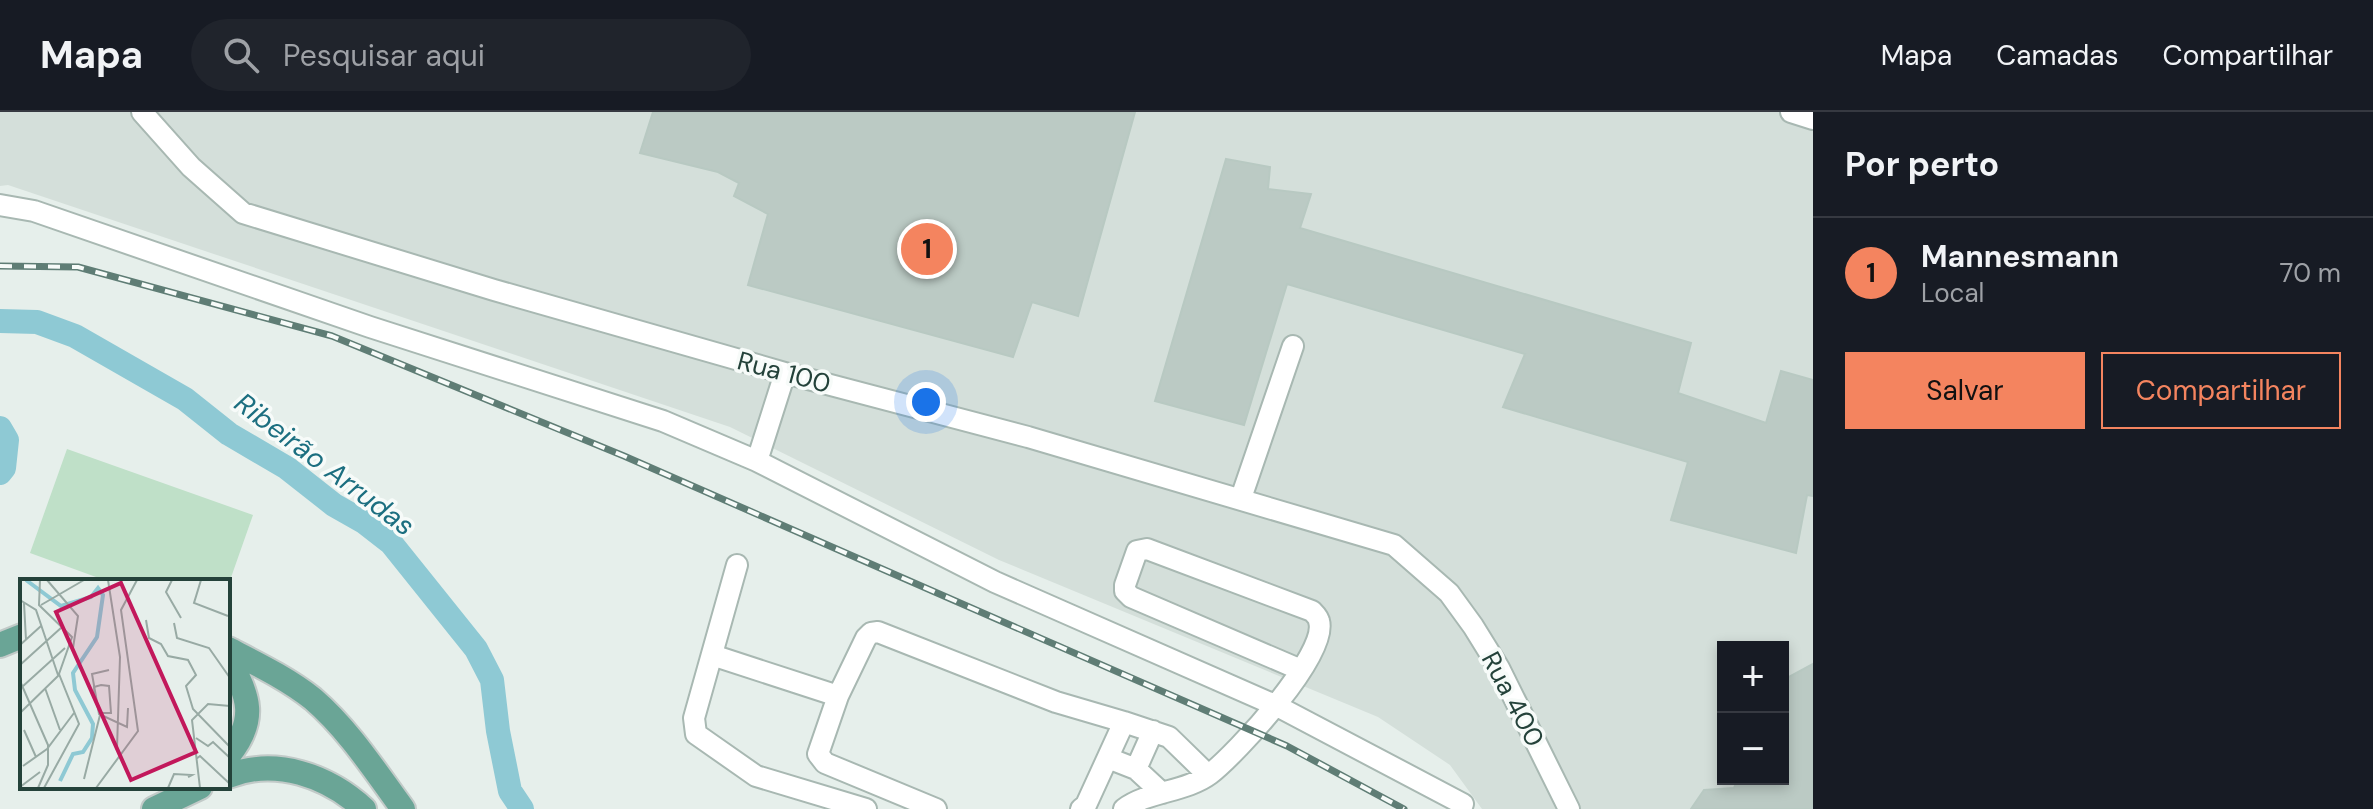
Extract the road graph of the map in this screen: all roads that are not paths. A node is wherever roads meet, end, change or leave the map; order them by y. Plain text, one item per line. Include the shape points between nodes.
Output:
1 (142, 112) edge
2 (1791, 112) edge
3 (1813, 119) edge
4 (0, 205) edge
5 (1293, 346) dead end
6 (785, 373) junction
7 (757, 461) junction
8 (1241, 498) junction
9 (737, 565) dead end
10 (1449, 593) joint
11 (20, 637) edge
12 (0, 645) edge
13 (230, 650) edge
14 (712, 655) junction
15 (230, 662) edge
16 (1301, 670) junction
17 (838, 696) junction
18 (1277, 706) junction
19 (1124, 722) junction
20 (1153, 731) junction
21 (230, 754) edge
22 (1108, 758) junction
23 (1136, 769) junction
24 (230, 775) edge
25 (1208, 775) junction
26 (331, 785) junction
27 (195, 789) edge
28 (1162, 793) junction
29 (166, 802) edge
30 (1463, 804) dead end
31 (340, 809) edge
32 (364, 809) edge
33 (403, 809) edge
34 (866, 809) edge
35 (936, 809) edge
36 (1081, 809) edge
37 (1124, 809) edge
38 (1569, 809) edge

1 - 6 street, Rua 100 via 191,167 243,213
2 - 3 street
4 - 7 street via 34,211 663,421
5 - 8 street
6 - 7 street
6 - 8 street, Rua 100
7 - 18 street via 995,582
8 - 10 street, Rua 100 via 1394,545
9 - 14 street
10 - 38 street, Rua 400 via 1499,668
11 - 12 main road
13 - 33 main road via 312,699 349,736
14 - 17 street
14 - 34 street via 694,718 696,734 756,776
15 - 21 main road via 249,712 242,739
16 - 16 street via 1131,597 1125,585 1137,551 1147,549 1312,611 1320,631
16 - 18 street
17 - 19 street via 866,638 878,632 1056,702
17 - 35 street via 818,754 825,763
18 - 25 street
18 - 30 street
19 - 20 street
19 - 22 street
20 - 23 street
20 - 25 street via 1180,745
22 - 23 street
22 - 36 street
23 - 28 street
24 - 26 main road via 265,768 292,770
25 - 28 street
26 - 31 street
26 - 32 main road
27 - 29 main road
28 - 37 street

